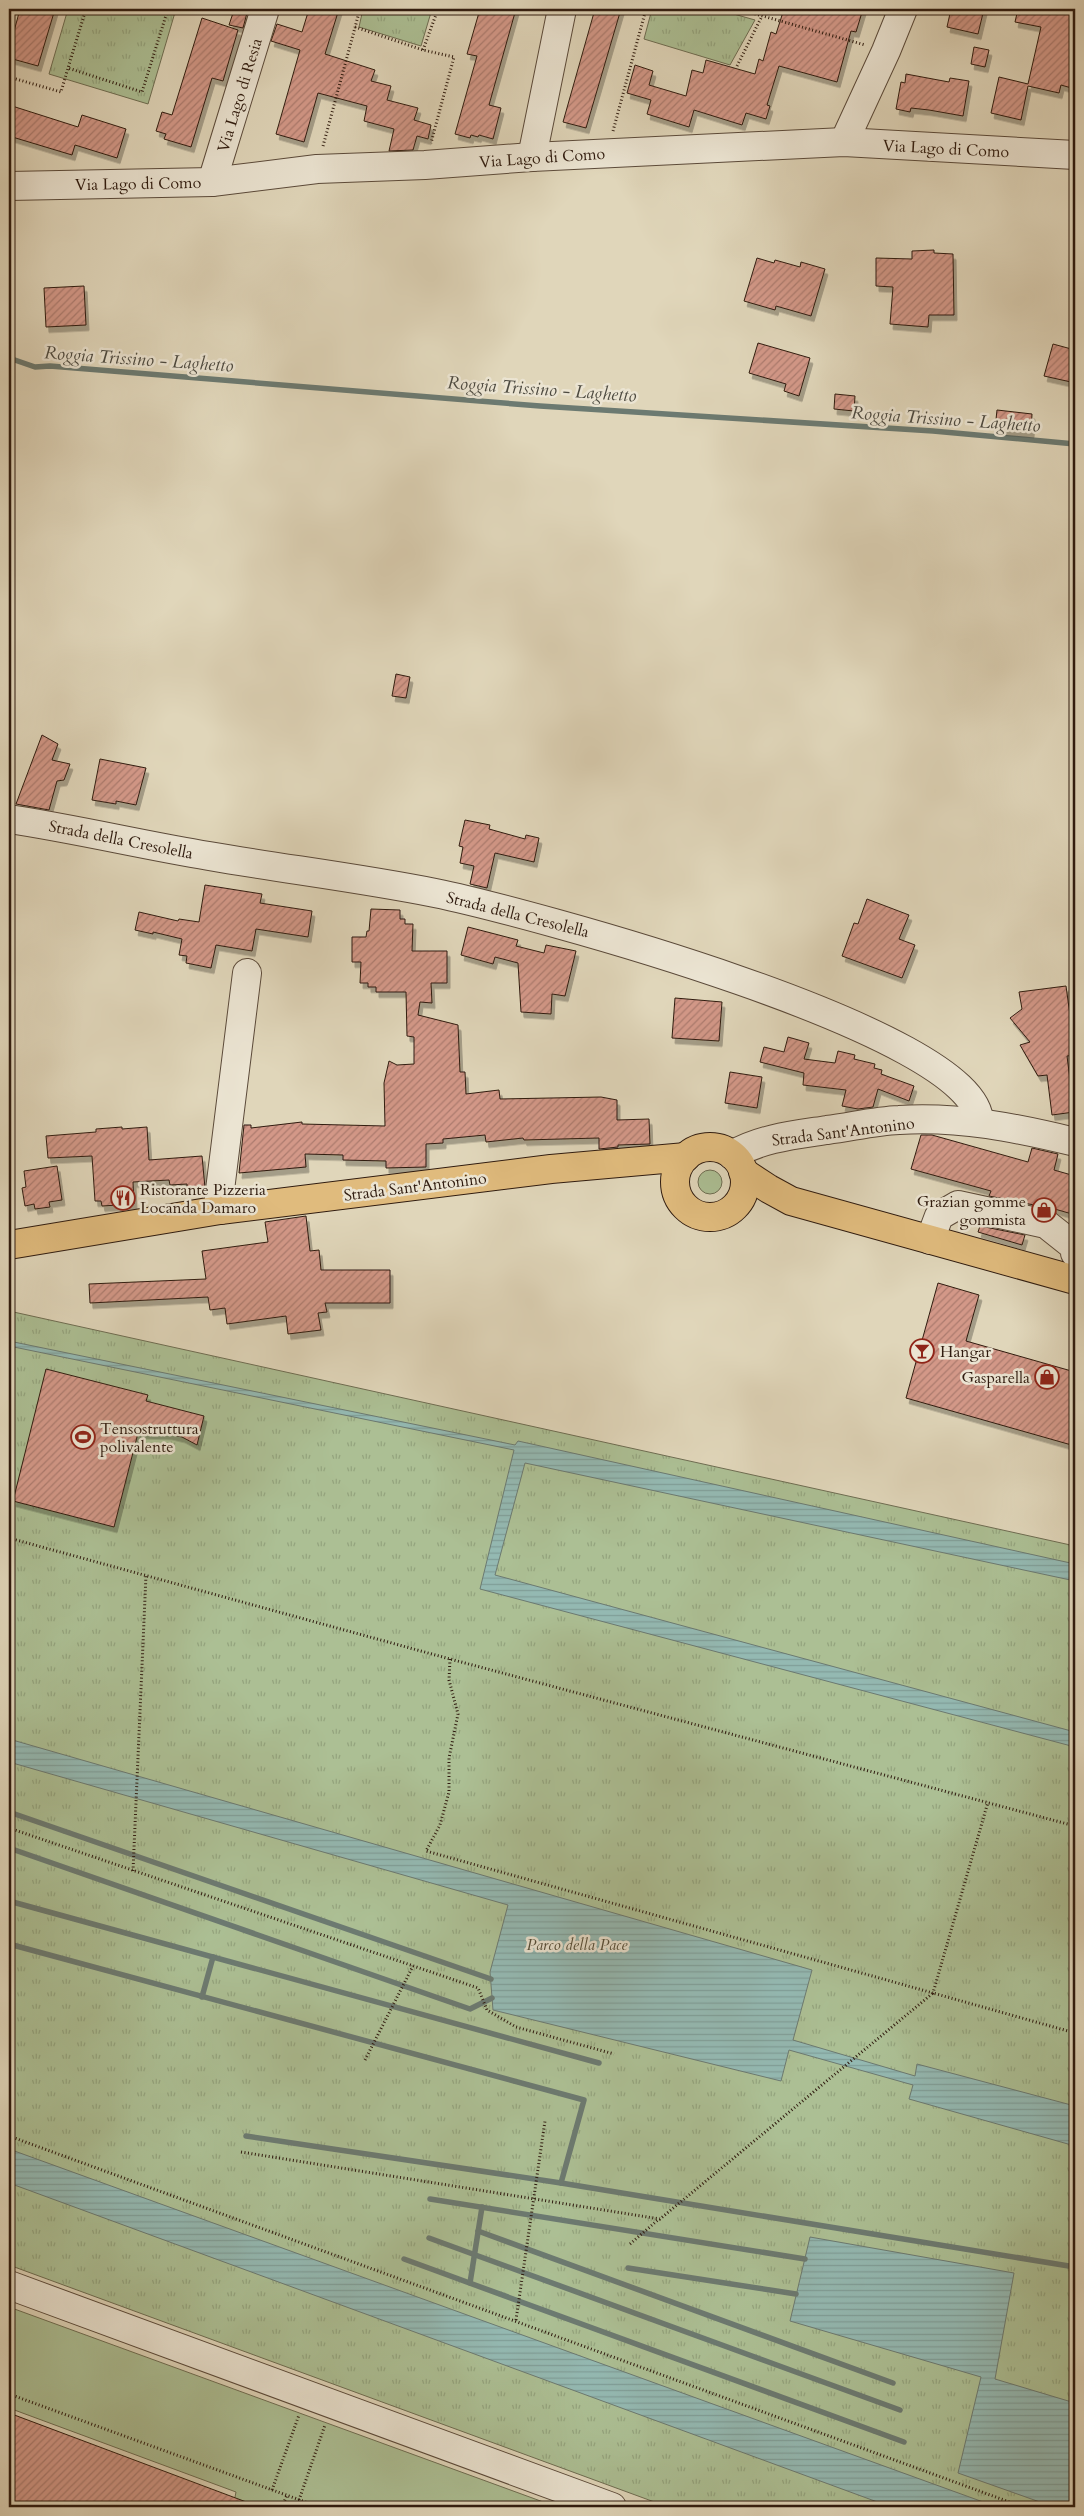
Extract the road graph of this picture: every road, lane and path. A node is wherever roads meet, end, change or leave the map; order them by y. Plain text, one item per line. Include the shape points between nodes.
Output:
1 (86, 9) edge
2 (168, 9) edge
3 (265, 9) edge
4 (360, 9) edge
5 (438, 9) edge
6 (562, 9) edge
7 (646, 9) edge
8 (738, 9) edge
9 (903, 9) edge
10 (762, 16) junction
11 (355, 27) junction
12 (423, 50) junction
13 (886, 51) junction
14 (737, 66) dead end
15 (68, 68) junction
16 (9, 77) edge
17 (844, 142) junction
18 (608, 153) junction
19 (1075, 155) edge
20 (532, 156) junction
21 (425, 165) junction
22 (317, 169) junction
23 (212, 182) junction
24 (9, 186) edge
25 (9, 818) edge
26 (247, 972) dead end
27 (979, 1122) junction
28 (1075, 1142) edge
29 (686, 1157) junction
30 (738, 1163) junction
31 (611, 1164) junction
32 (678, 1198) junction
33 (792, 1201) junction
34 (220, 1210) junction
35 (730, 1211) junction
36 (930, 1240) junction
37 (9, 1245) edge
38 (1075, 1272) edge
39 (9, 1538) edge
40 (146, 1575) junction
41 (450, 1659) junction
42 (988, 1802) junction
43 (1075, 1826) edge
44 (9, 1828) edge
45 (133, 1870) junction
46 (413, 1966) junction
47 (933, 1993) junction
48 (1075, 2033) edge
49 (614, 2054) dead end
50 (365, 2060) dead end
51 (9, 2069) edge
52 (545, 2121) dead end
53 (10, 2136) edge
54 (241, 2152) dead end
55 (534, 2198) junction
56 (660, 2219) junction
57 (630, 2244) dead end
58 (9, 2285) edge
59 (516, 2320) junction
60 (9, 2394) edge
61 (307, 2395) junction
62 (333, 2404) junction
63 (272, 2490) junction
64 (286, 2495) junction
65 (298, 2500) junction
66 (282, 2507) edge
67 (320, 2507) edge
68 (612, 2507) edge
69 (1023, 2507) edge

1 - 15 path
2 - 15 path via 142,92
3 - 23 street, Via Lago di Resia
4 - 11 path
5 - 12 path
6 - 20 street
7 - 18 path
8 - 10 path
9 - 13 street
10 - 13 path
10 - 14 path
11 - 12 path
11 - 22 path
12 - 21 path via 454,57
13 - 17 street
15 - 16 path via 61,92
17 - 18 street, Via Lago di Como
17 - 19 street, Via Lago di Como
18 - 20 street, Via Lago di Como
20 - 21 street, Via Lago di Como
21 - 22 street, Via Lago di Como
22 - 23 street, Via Lago di Como
23 - 24 street, Via Lago di Como
25 - 27 street, Strada della Cresolella via 205,856 436,894 598,934 712,970 892,1042 957,1083 971,1098
26 - 34 street
27 - 28 street, Strada Sant'Antonino
27 - 30 street, Strada Sant'Antonino via 898,1120 773,1138 750,1145
29 - 30 main road, Strada Sant'Antonino via 699,1149 714,1147
29 - 31 main road, Strada Sant'Antonino
29 - 32 main road via 675,1176
30 - 33 main road, Strada Sant'Antonino
30 - 35 main road via 743,1193
31 - 32 main road, Strada Sant'Antonino via 645,1174 664,1184
31 - 34 main road, Strada Sant'Antonino
32 - 35 main road, Strada Sant'Antonino via 686,1208 708,1218
33 - 35 main road, Strada Sant'Antonino via 762,1202
33 - 36 main road, Strada Sant'Antonino
34 - 37 main road, Strada Sant'Antonino
36 - 38 main road, Strada Sant'Antonino
36 - 38 street via 940,1216 958,1205 1046,1224 1075,1247
39 - 40 path
40 - 41 path
40 - 45 path
41 - 42 path
41 - 47 path via 449,1680 458,1714 450,1758 449,1792 440,1825 426,1851
42 - 43 path
42 - 47 path
44 - 45 path
45 - 46 path
46 - 49 path via 478,1988 486,2008 516,2027
46 - 50 path
47 - 48 path
47 - 56 path
51 - 53 path
52 - 55 path
53 - 59 path
54 - 55 path
55 - 56 path
55 - 59 path
56 - 57 path
58 - 61 street
59 - 69 path
60 - 63 path
61 - 62 street
61 - 63 path
62 - 65 path
62 - 68 street
63 - 64 path
64 - 65 path
64 - 66 path
65 - 67 path

